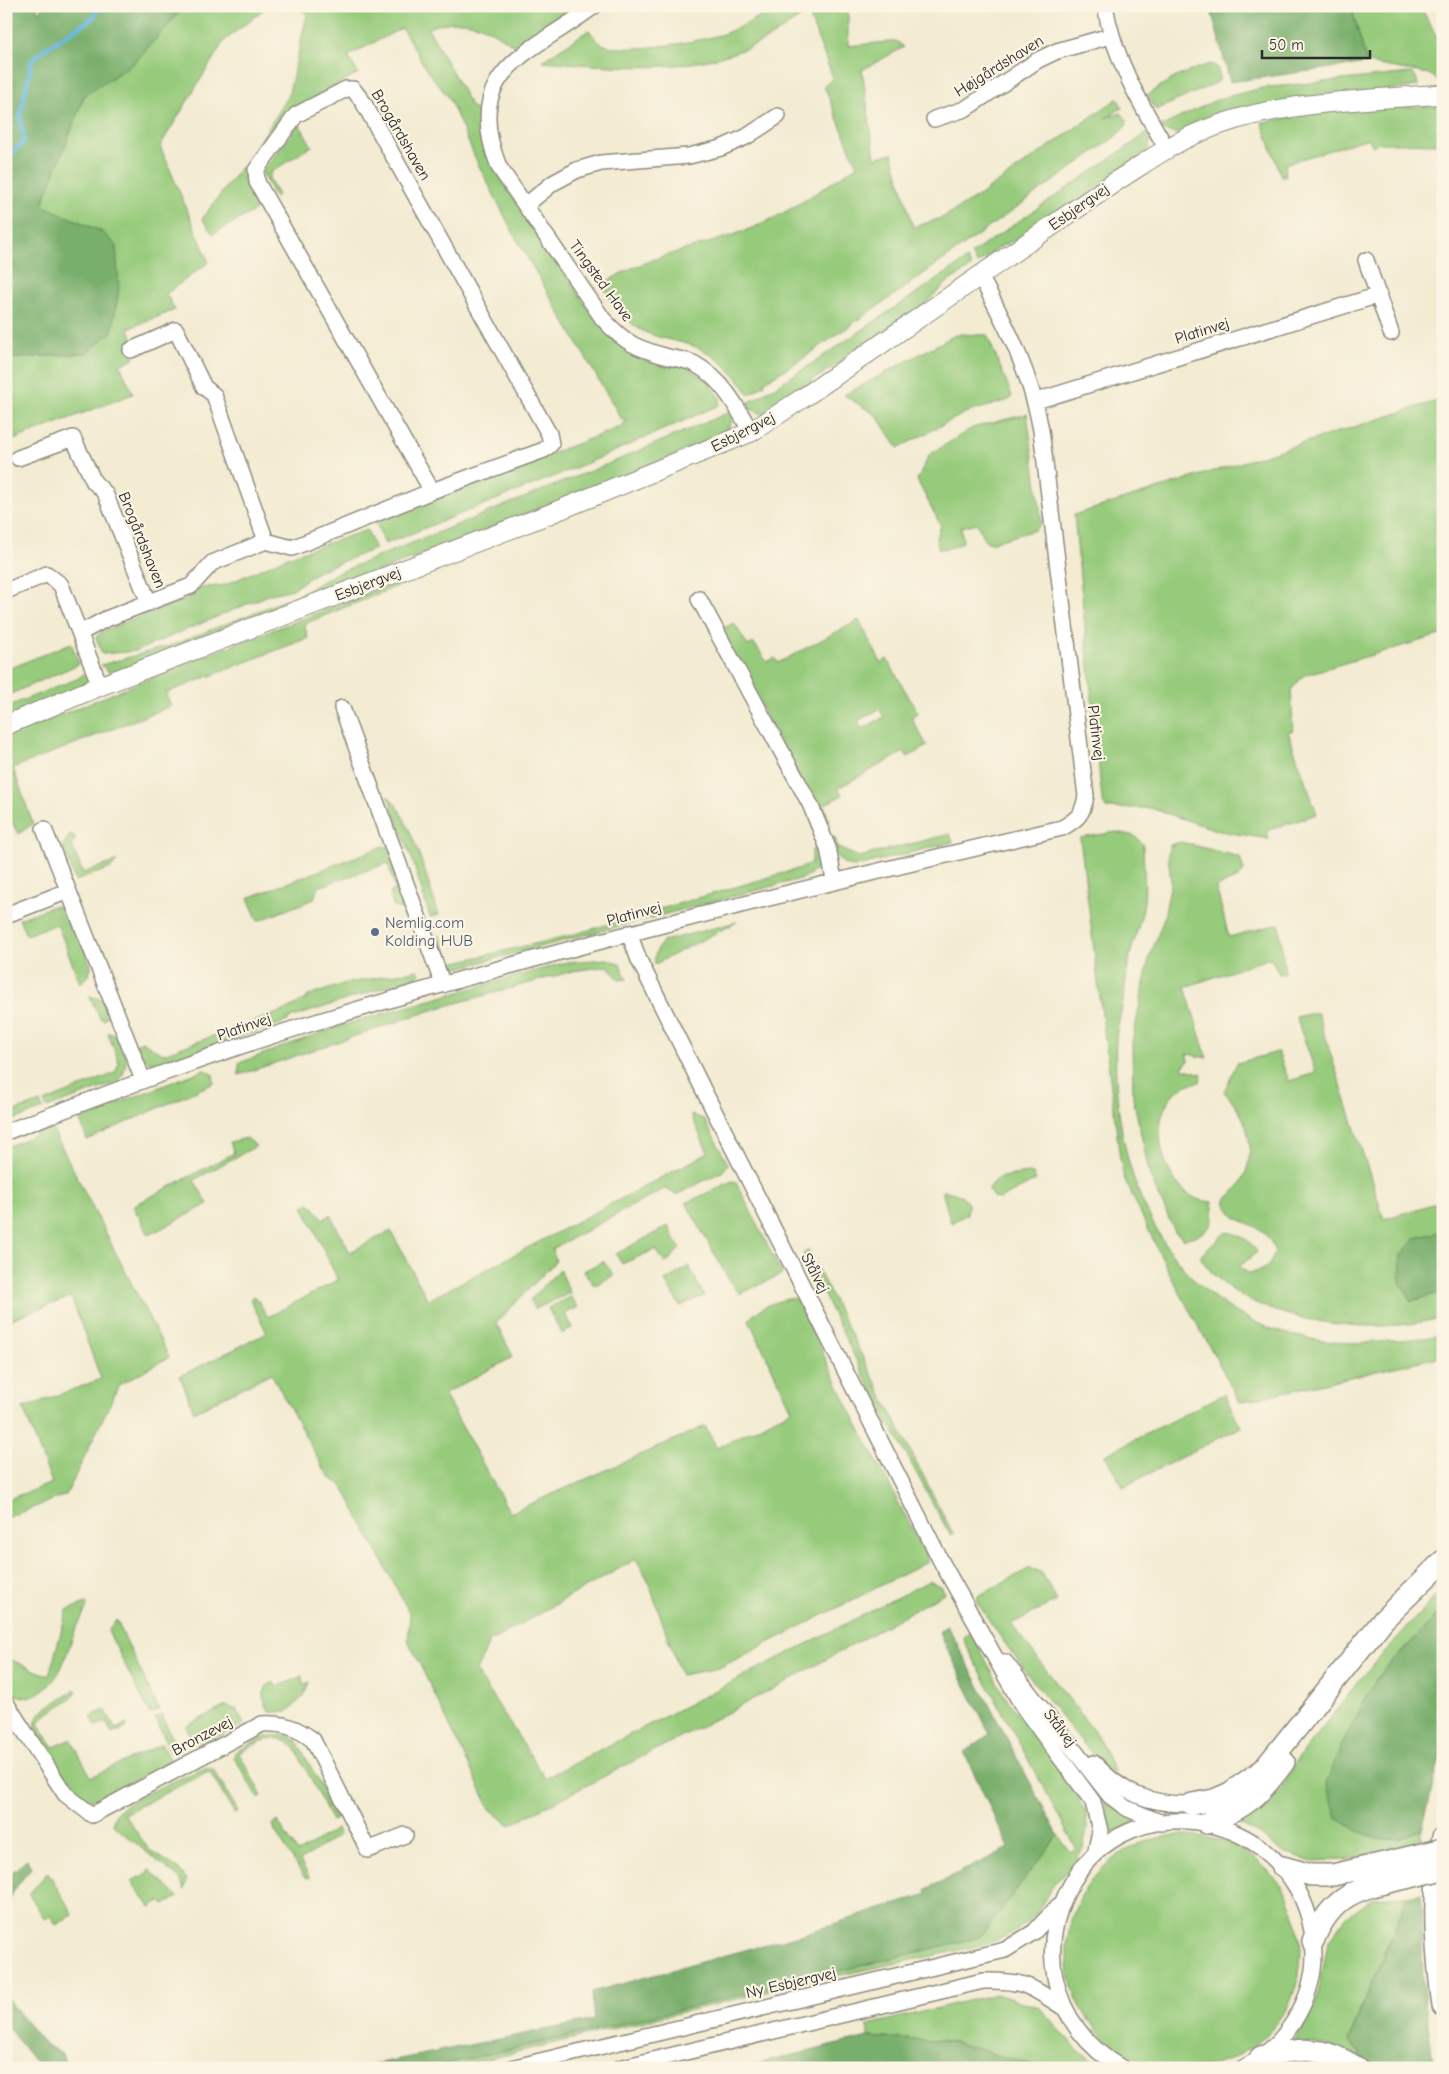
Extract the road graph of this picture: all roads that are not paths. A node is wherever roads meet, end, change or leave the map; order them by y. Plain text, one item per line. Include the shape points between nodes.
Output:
1 (594, 6) edge
2 (1106, 6) edge
3 (1110, 36) junction
4 (1443, 94) edge
5 (778, 116) dead end
6 (934, 119) dead end
7 (1167, 149) junction
8 (526, 205) junction
9 (1366, 260) dead end
10 (980, 276) junction
11 (1379, 295) junction
12 (1392, 333) dead end
13 (131, 350) dead end
14 (1036, 401) junction
15 (751, 432) junction
16 (18, 458) dead end
17 (432, 491) junction
18 (266, 541) junction
19 (8, 586) edge
20 (699, 599) dead end
21 (149, 603) junction
22 (80, 632) junction
23 (100, 686) junction
24 (342, 708) dead end
25 (6, 725) edge
26 (44, 829) dead end
27 (834, 880) junction
28 (68, 891) junction
29 (6, 914) edge
30 (629, 933) junction
31 (444, 985) junction
32 (143, 1080) junction
33 (6, 1132) edge
34 (1443, 1561) edge
35 (1443, 1580) edge
36 (978, 1624) junction
37 (1364, 1658) junction
38 (6, 1703) edge
39 (1052, 1723) junction
40 (1192, 1804) joint
41 (1162, 1822) junction
42 (1207, 1823) junction
43 (405, 1835) dead end
44 (1443, 1837) edge
45 (1443, 1849) edge
46 (1095, 1855) junction
47 (1283, 1867) junction
48 (1408, 1868) junction
49 (1443, 1869) edge
50 (1062, 1902) junction
51 (1314, 1941) junction
52 (1443, 2006) edge
53 (1064, 2008) junction
54 (1260, 2057) junction
55 (511, 2068) edge
56 (619, 2068) edge
57 (1122, 2068) edge
58 (1242, 2068) edge
59 (1357, 2068) edge

1 - 8 street, Tingsted Have via 570,25 518,56 500,76 490,101 490,144 499,167
2 - 3 street
3 - 6 street, Højgårdshaven via 1057,51 1038,60 965,109
3 - 7 street via 1137,98
4 - 7 main road, Esbjergvej via 1268,111 1208,129
5 - 8 street via 746,137 721,148 689,156 600,163 577,170
7 - 10 main road, Esbjergvej
8 - 15 street, Tingsted Have via 585,294 619,336 636,348 694,364 714,378 732,397
9 - 11 street
10 - 14 street, Platinvej via 1014,340
10 - 15 main road, Esbjergvej
11 - 12 street
11 - 14 street, Platinvej
13 - 18 street via 176,330 204,387 214,395
14 - 27 street, Platinvej via 1086,796 1083,812 1062,828
15 - 23 main road, Esbjergvej via 522,525
16 - 21 street, Brogårdshaven via 73,438 94,482 105,493
17 - 17 street, Brogårdshaven via 544,450 551,444 549,434 363,102 353,89 346,89 296,115 256,170 257,182
17 - 18 street, Brogårdshaven via 292,548
18 - 21 street, Brogårdshaven via 212,563 191,586
19 - 22 street via 47,574 54,578 61,585
20 - 27 street via 810,804 828,848
21 - 22 street, Brogårdshaven
22 - 23 street
23 - 25 main road, Esbjergvej
24 - 31 street
26 - 28 street
27 - 30 street, Platinvej
28 - 29 street
28 - 32 street
30 - 31 street, Platinvej
30 - 36 street, Stålvej via 638,960 741,1166 942,1563
31 - 32 street, Platinvej via 301,1027
32 - 33 street, Platinvej
34 - 37 highway
34 - 40 highway via 1384,1620 1264,1769 1230,1793
35 - 37 highway
36 - 39 street, Stålvej
36 - 46 street, Stålvej via 1023,1708 1093,1802 1100,1831
37 - 42 highway via 1265,1788 1241,1808
38 - 43 street, Bronzevej via 65,1794 92,1816 262,1724 280,1723 298,1729 313,1740 368,1850
39 - 40 street, Stålvej via 1127,1792 1167,1805
39 - 41 street, Stålvej via 1110,1796 1126,1808
41 - 42 street
41 - 46 street via 1126,1834
42 - 47 street via 1249,1839
44 - 52 highway via 1437,1862 1436,1909
45 - 48 highway, bridge
46 - 50 street via 1076,1877
47 - 48 highway via 1311,1875
47 - 51 street via 1304,1902
48 - 49 highway, bridge
48 - 51 highway via 1350,1894 1329,1911
50 - 53 street via 1055,1922 1052,1951 1057,1987
50 - 55 street, Ny Esbjergvej via 1034,1932 1005,1950
51 - 54 street via 1311,1979 1298,2014 1275,2045
53 - 56 street via 1030,1985 1010,1980 983,1981
53 - 57 street via 1098,2052
54 - 58 street
54 - 59 highway via 1297,2049 1316,2050 1337,2056

